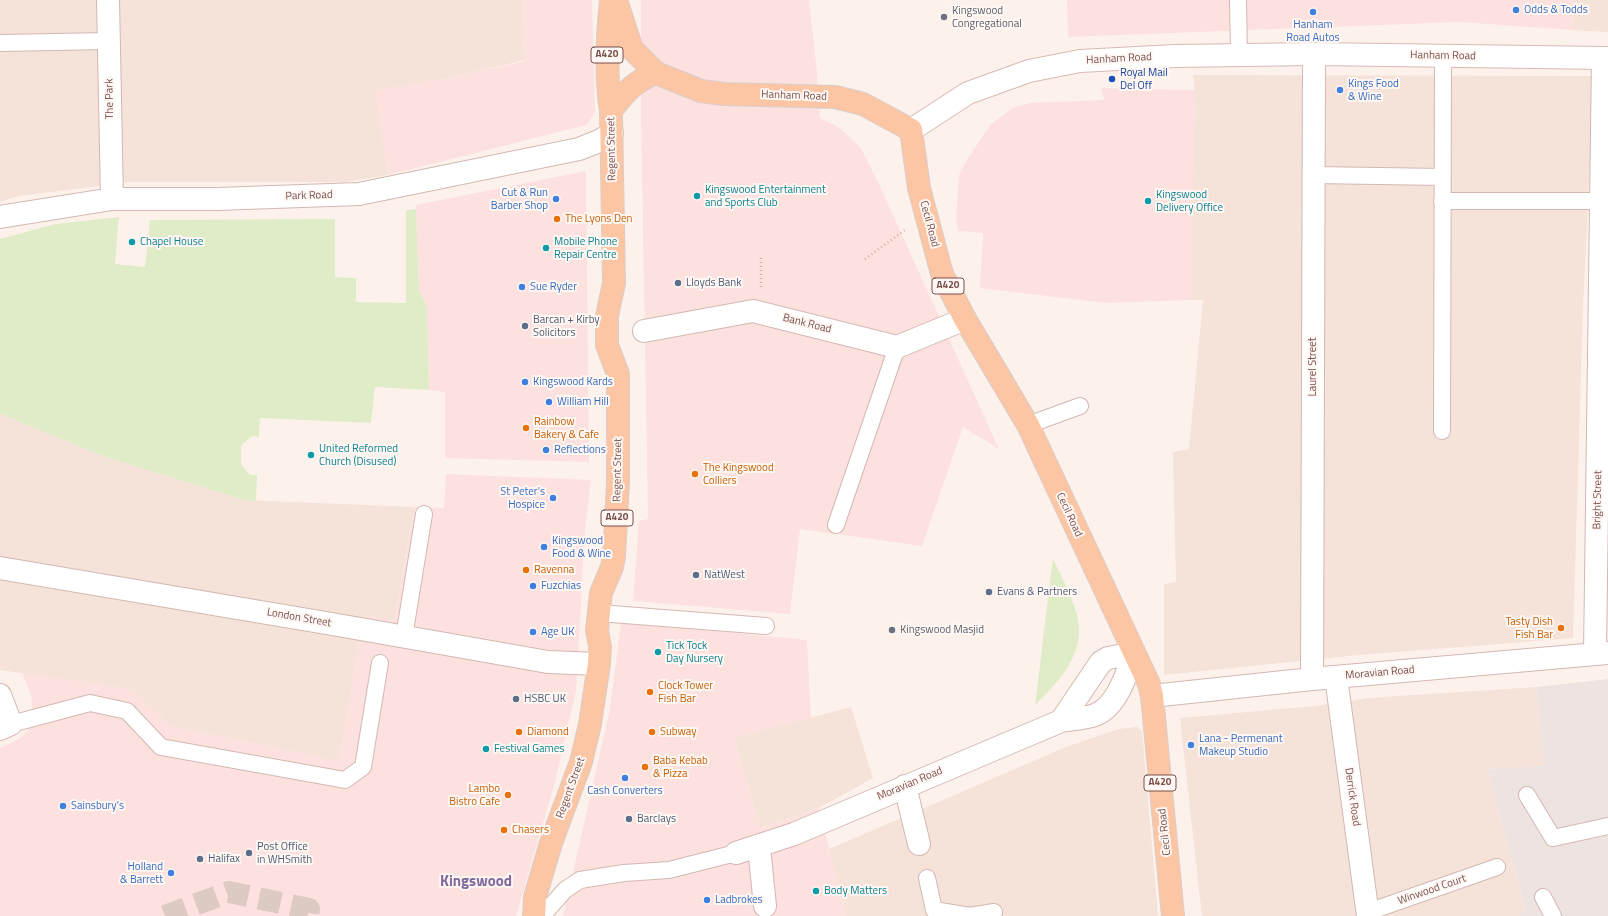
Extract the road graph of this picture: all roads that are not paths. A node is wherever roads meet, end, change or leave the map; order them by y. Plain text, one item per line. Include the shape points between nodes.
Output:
1 (108, 0) edge
2 (611, 0) edge
3 (616, 0) edge
4 (1238, 0) edge
5 (109, 41) junction
6 (0, 43) edge
7 (1314, 54) junction
8 (1239, 55) junction
9 (1443, 56) junction
10 (1606, 58) edge
11 (656, 73) junction
12 (612, 111) junction
13 (911, 130) junction
14 (612, 133) junction
15 (1313, 175) junction
16 (1442, 176) junction
17 (112, 199) junction
18 (1442, 201) junction
19 (1605, 201) edge
20 (0, 217) edge
21 (964, 319) junction
22 (644, 331) dead end
23 (897, 347) junction
24 (1080, 406) dead end
25 (1028, 425) junction
26 (1442, 431) dead end
27 (424, 514) dead end
28 (836, 525) dead end
29 (1602, 533) edge
30 (0, 568) edge
31 (599, 613) junction
32 (766, 626) dead end
33 (404, 637) junction
34 (1134, 653) junction
35 (1602, 653) edge
36 (380, 663) dead end
37 (599, 664) junction
38 (1336, 677) junction
39 (1312, 679) junction
40 (0, 695) edge
41 (1152, 696) junction
42 (1061, 721) junction
43 (6, 727) edge
44 (905, 786) junction
45 (1527, 795) dead end
46 (1608, 826) edge
47 (919, 844) dead end
48 (759, 847) junction
49 (736, 853) joint
50 (1497, 867) dead end
51 (927, 878) dead end
52 (1543, 897) dead end
53 (764, 911) edge
54 (994, 912) dead end
55 (1368, 914) edge
56 (534, 916) edge
57 (542, 916) edge
58 (970, 916) edge
59 (1173, 916) edge
60 (1553, 916) edge

1 - 5 street, The Park
2 - 12 main road, A420 via 607,43 608,92
3 - 11 main road, Hanham Road / A420 via 632,50
4 - 8 lane
5 - 6 lane
5 - 17 street, The Park
7 - 8 street, Hanham Road
7 - 9 street, Hanham Road
7 - 15 street, Laurel Street
8 - 13 street, Hanham Road via 1080,61 1028,71 968,93
9 - 10 street, Hanham Road
9 - 16 lane
10 - 19 street, Bright Street
11 - 12 main road via 635,83 619,99
11 - 13 main road, Hanham Road / A420 via 701,91 835,97 851,100
12 - 14 main road, Regent Street / A420
13 - 21 main road, Cecil Road / A420 via 919,188 942,274
14 - 17 street, Park Road via 579,149 359,194 217,199
14 - 31 main road, Regent Street / A420 via 614,283 607,316 607,345 618,374 618,483 614,556 602,589
15 - 16 lane
15 - 39 street, Laurel Street
16 - 18 lane
17 - 20 street, Park Road
18 - 19 lane
18 - 26 lane
19 - 29 street, Bright Street
21 - 23 street
21 - 25 main road, Cecil Road / A420
22 - 23 street, Bank Road via 753,310
23 - 28 lane
24 - 25 lane
25 - 34 main road, Cecil Road / A420
27 - 33 lane
29 - 35 street, Bright Street
30 - 33 street, London Street
31 - 32 lane
31 - 37 main road, Regent Street / A420
33 - 37 street, London Street via 548,662
34 - 41 main road, Cecil Road / A420
34 - 42 street via 1108,658 1101,662
34 - 42 street, Moravian Road via 1124,682 1115,697 1100,713
35 - 38 street, Moravian Road
36 - 43 lane via 363,767 345,780 161,748 127,711 90,703
37 - 56 main road, Regent Street / A420 via 581,762 551,843 535,897
38 - 39 street, Moravian Road
38 - 55 street, Derrick Road
39 - 41 street, Moravian Road
40 - 43 street
41 - 59 main road, Cecil Road / A420
42 - 44 street, Moravian Road
44 - 47 street
44 - 48 street, Moravian Road
45 - 46 lane via 1553,838
48 - 49 street, Moravian Road
48 - 53 street
49 - 57 lane, Moravian Road via 669,870 624,873 580,880 565,890
50 - 55 lane, Winwood Court
51 - 58 lane via 934,910
52 - 60 lane
54 - 58 lane

